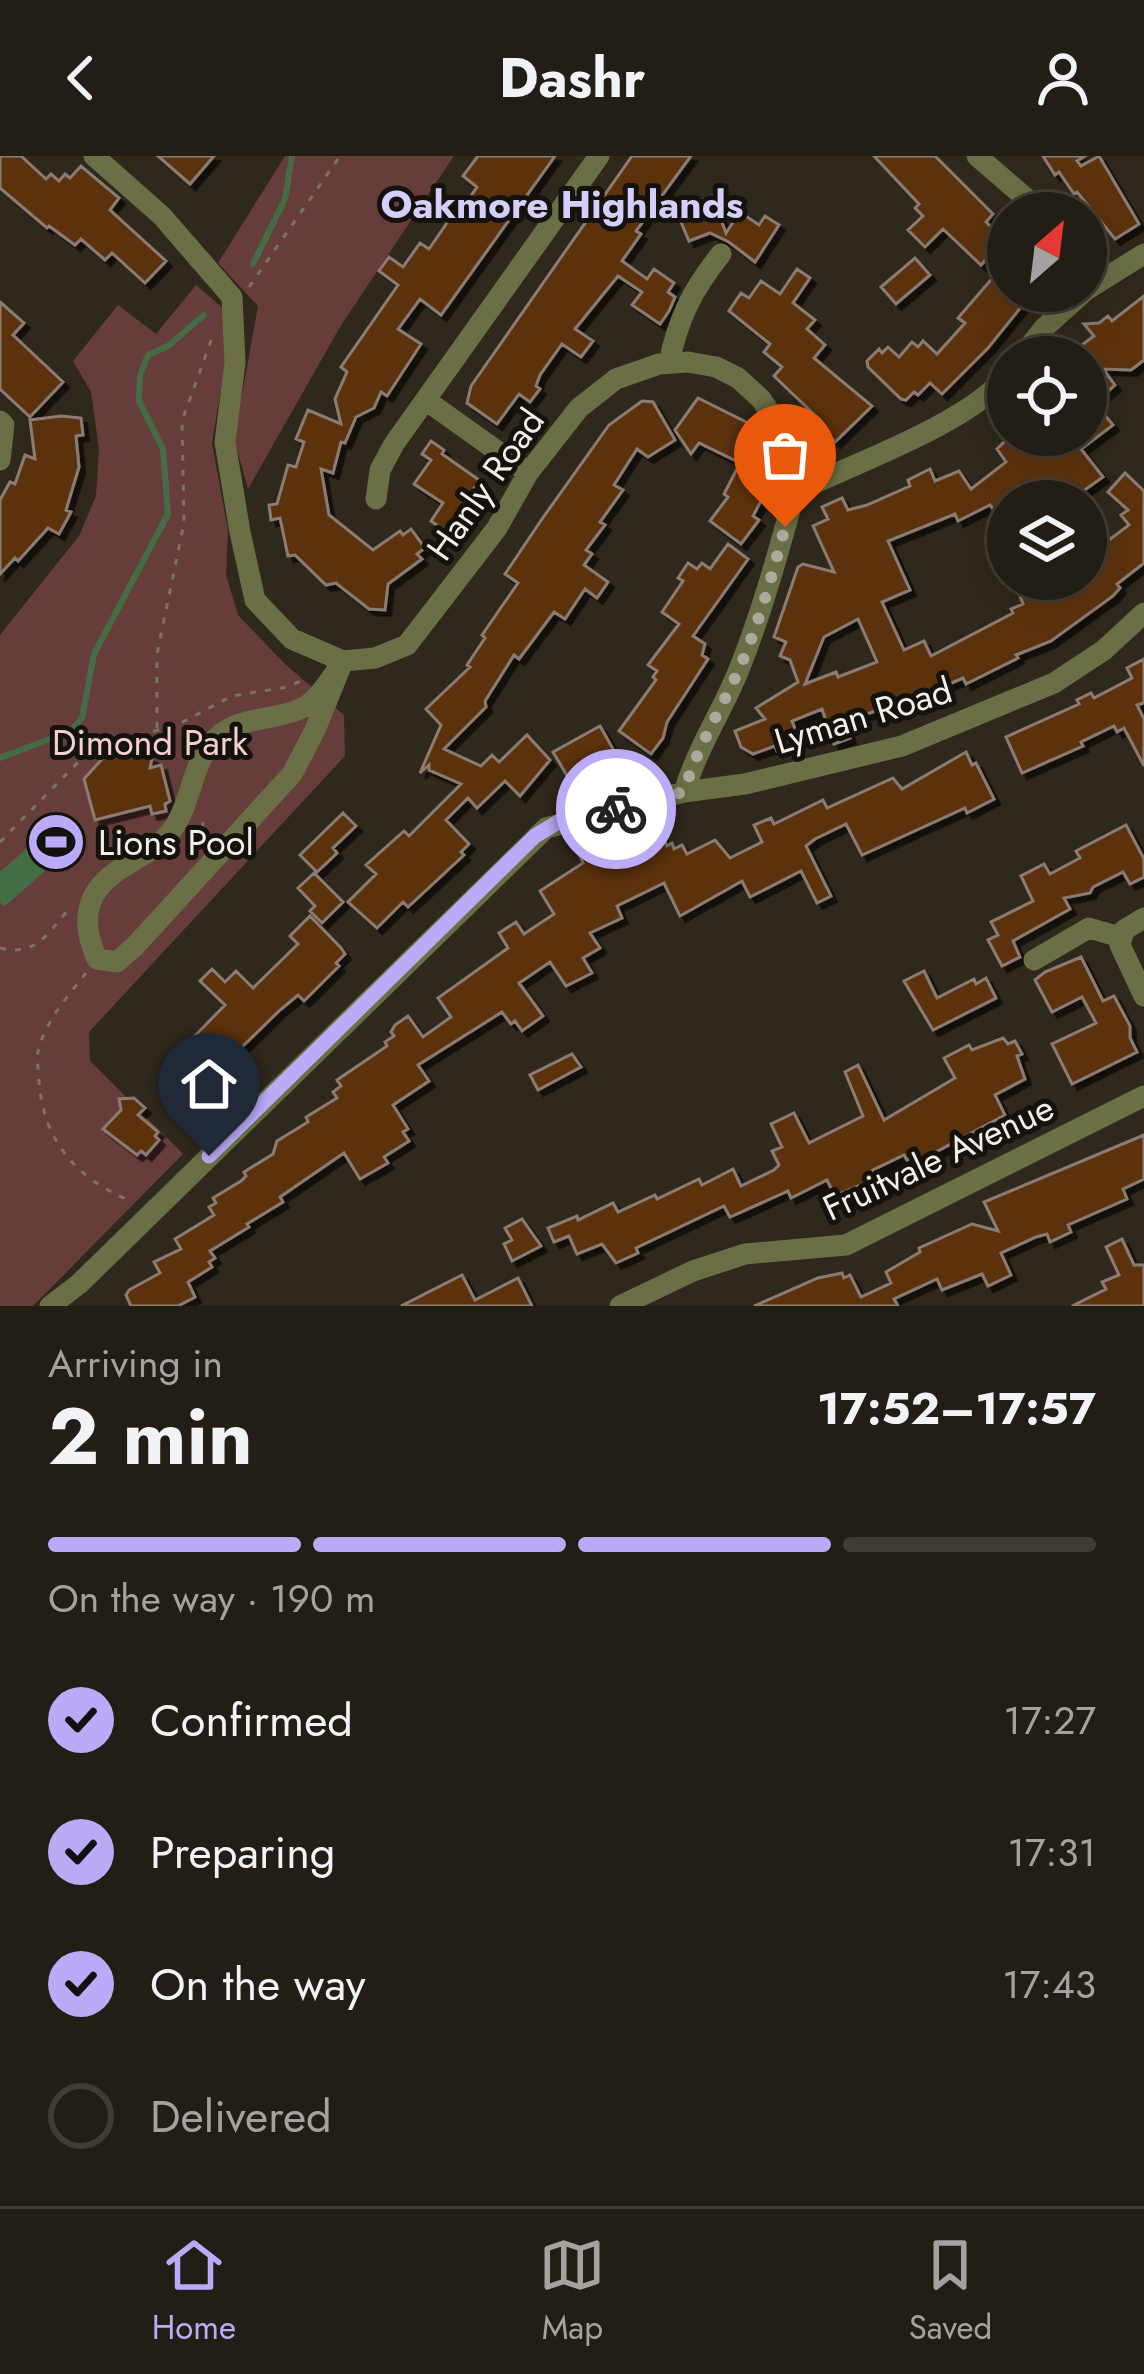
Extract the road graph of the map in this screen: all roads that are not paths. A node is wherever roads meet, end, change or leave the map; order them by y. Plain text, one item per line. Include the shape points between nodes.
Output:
1 (94, 156) edge
2 (599, 156) edge
3 (977, 156) edge
4 (1019, 192) edge
5 (721, 254) dead end
6 (1144, 254) edge
7 (1107, 273) edge
8 (1059, 312) edge
9 (1037, 336) edge
10 (669, 363) junction
11 (987, 394) edge
12 (427, 401) junction
13 (0, 421) edge
14 (0, 460) edge
15 (528, 473) junction
16 (795, 492) junction
17 (376, 499) dead end
18 (1144, 613) edge
19 (343, 661) junction
20 (684, 792) junction
21 (1144, 918) edge
22 (1120, 937) junction
23 (1034, 960) dead end
24 (1144, 996) edge
25 (1144, 1096) edge
26 (50, 1306) edge
27 (620, 1306) edge

1 - 19 street via 162,216 232,297 235,363 225,442 254,600 292,639
2 - 12 street
3 - 4 street
5 - 10 street via 692,290
6 - 7 street
8 - 9 street
10 - 15 street, Hanly Road via 616,380 579,408
10 - 16 street, Hanly Road via 716,367 760,399 786,437
11 - 16 street
12 - 15 street
12 - 17 street via 380,470
13 - 14 street
15 - 19 street, Hanly Road via 497,528 407,645
16 - 20 street via 758,618
18 - 20 street, Lyman Road via 1054,683 902,746
19 - 19 street via 305,708 222,732 205,751 167,835 98,889 87,937 97,959 117,962 136,945 292,774
20 - 26 street, Lyman Road via 560,821 535,836
21 - 22 street
22 - 23 street via 1089,928
22 - 24 street
25 - 27 street, Fruitvale Avenue via 846,1245 745,1254

